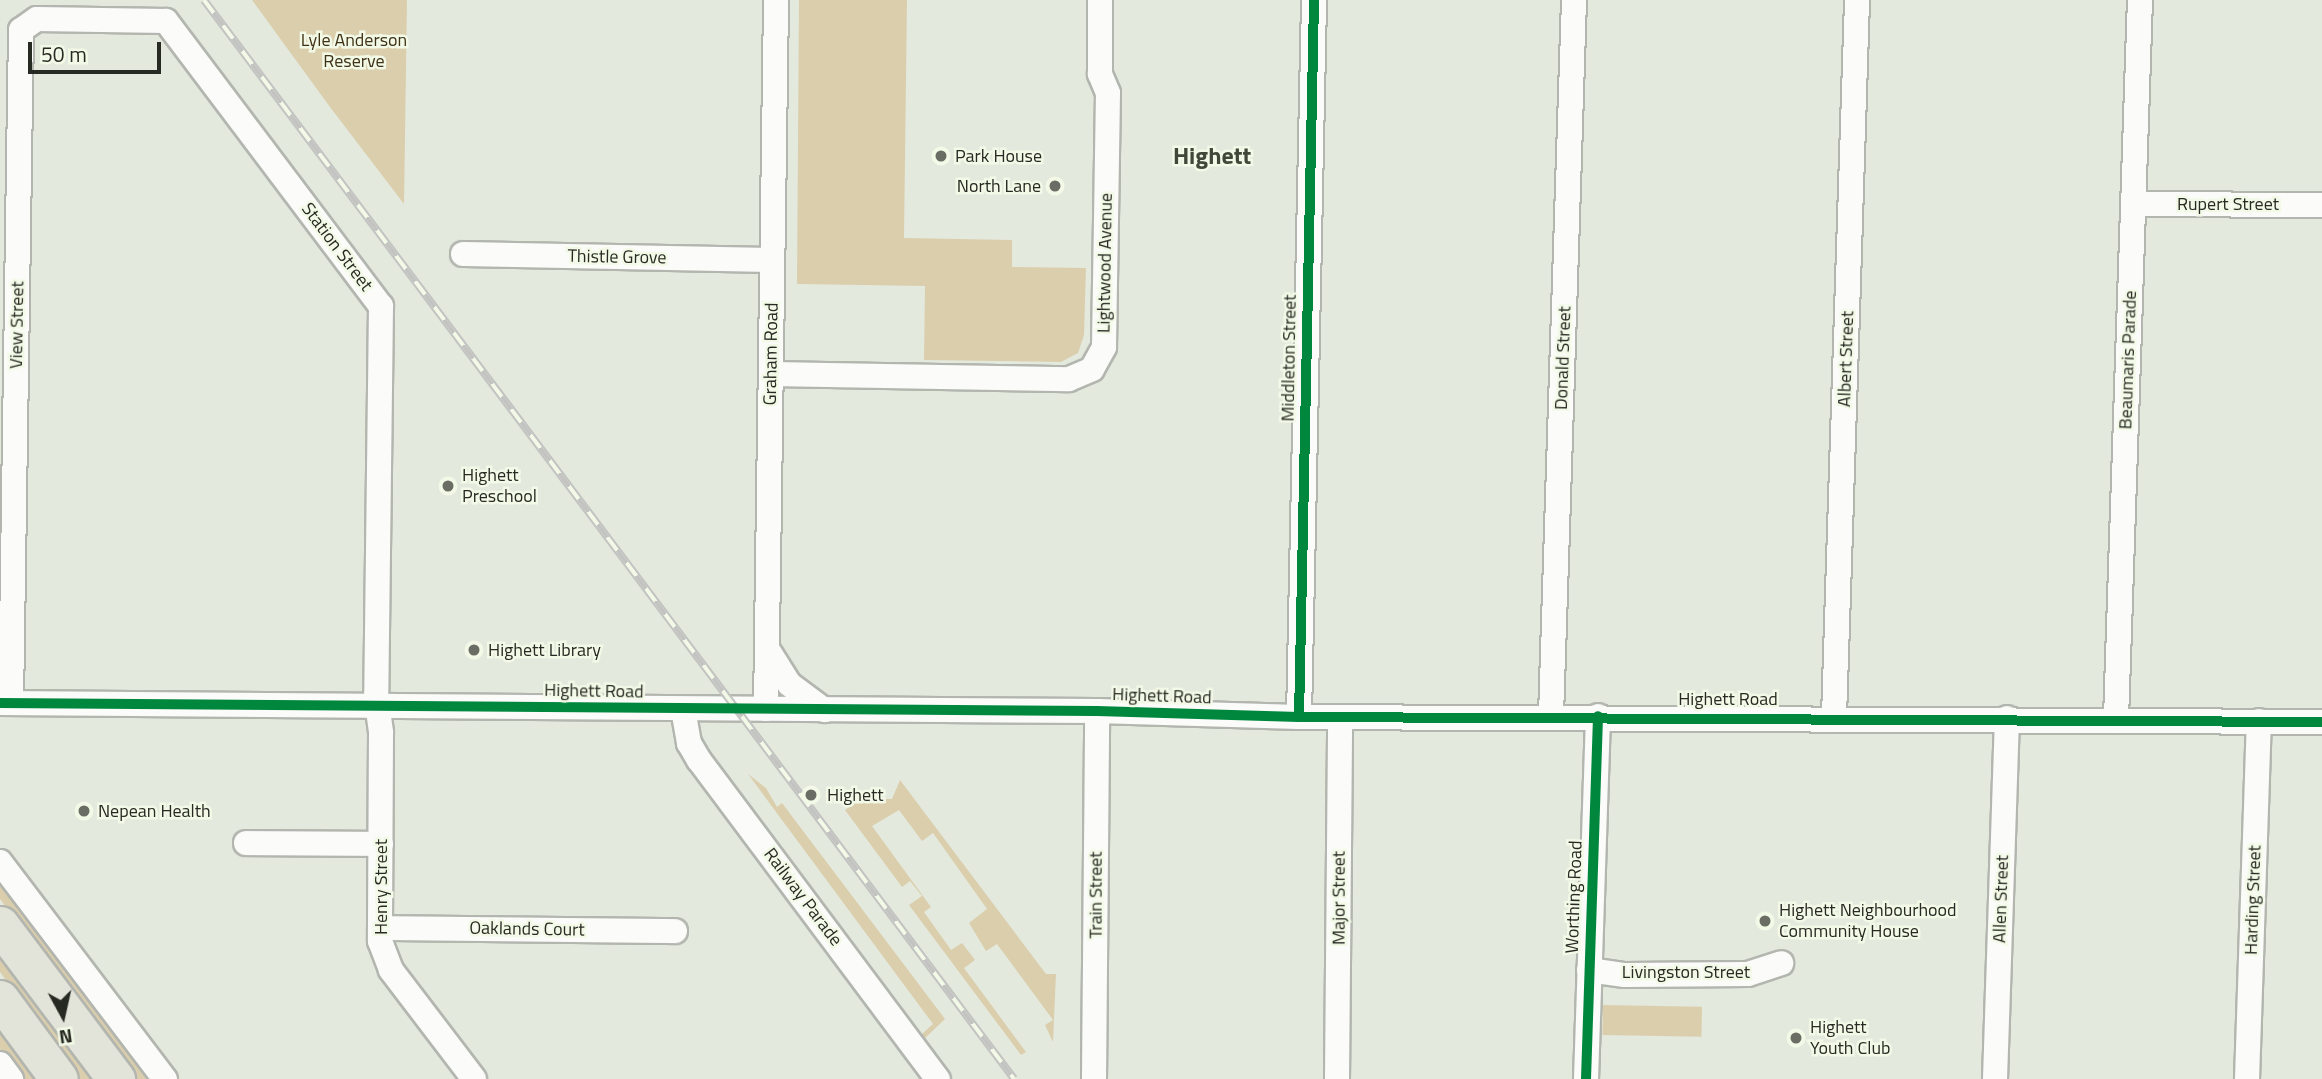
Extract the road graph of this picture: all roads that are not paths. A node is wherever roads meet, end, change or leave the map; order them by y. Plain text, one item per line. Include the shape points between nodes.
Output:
1 (776, 0) edge
2 (1100, 0) edge
3 (1314, 0) edge
4 (1574, 0) edge
5 (1857, 0) edge
6 (2140, 0) edge
7 (21, 30) joint
8 (2133, 204) junction
9 (2322, 205) edge
10 (463, 254) dead end
11 (772, 260) junction
12 (771, 374) junction
13 (767, 649) junction
14 (6, 703) edge
15 (378, 707) junction
16 (683, 709) junction
17 (766, 709) junction
18 (824, 710) junction
19 (1097, 711) junction
20 (1551, 716) junction
21 (1598, 716) junction
22 (1299, 717) junction
23 (1340, 718) junction
24 (1834, 718) junction
25 (2007, 718) junction
26 (2116, 719) junction
27 (2259, 721) junction
28 (2322, 722) edge
29 (246, 843) dead end
30 (381, 844) junction
31 (0, 862) edge
32 (0, 925) edge
33 (380, 928) junction
34 (675, 931) dead end
35 (1781, 963) dead end
36 (1589, 970) junction
37 (0, 999) edge
38 (0, 1064) edge
39 (11, 1079) edge
40 (60, 1079) edge
41 (116, 1079) edge
42 (165, 1079) edge
43 (474, 1079) edge
44 (938, 1079) edge
45 (1094, 1079) edge
46 (1337, 1079) edge
47 (1586, 1079) edge
48 (1995, 1079) edge
49 (2247, 1079) edge

1 - 11 street, Graham Road
2 - 12 street, Lightwood Avenue via 1100,74 1108,93 1104,346 1092,369 1069,379
3 - 22 street, Middleton Street
4 - 20 street, Donald Street
5 - 24 street, Albert Street
6 - 8 street, Beaumaris Parade
7 - 14 street, View Street
7 - 15 street, Station Street via 37,19 166,21 381,306
8 - 9 street, Rupert Street
8 - 26 street, Beaumaris Parade
10 - 11 street, Thistle Grove
11 - 12 street, Graham Road
12 - 13 street, Graham Road
13 - 17 street, Graham Road
13 - 18 street via 789,684
14 - 15 street, Highett Road
15 - 16 street, Highett Road
15 - 30 street, Henry Street
16 - 17 street, Highett Road
16 - 44 street, Railway Parade via 689,743 699,760
17 - 18 street, Highett Road
18 - 19 street, Highett Road
19 - 22 street, Highett Road
19 - 45 street, Train Street
20 - 21 street, Highett Road
20 - 23 street, Highett Road
21 - 24 street, Highett Road
21 - 36 street, Worthing Road
22 - 23 street, Highett Road
23 - 46 street, Major Street
24 - 25 street, Highett Road
25 - 26 street, Highett Road
25 - 48 street, Allen Street
26 - 27 street, Highett Road
27 - 28 street, Highett Road
27 - 49 street, Harding Street
29 - 30 street
30 - 33 street, Henry Street
31 - 42 street
32 - 41 highway
33 - 34 street, Oaklands Court
33 - 43 street, Henry Street via 387,962
35 - 36 street, Livingston Street via 1748,974 1625,975
36 - 47 street, Worthing Road
37 - 40 highway
38 - 39 street

